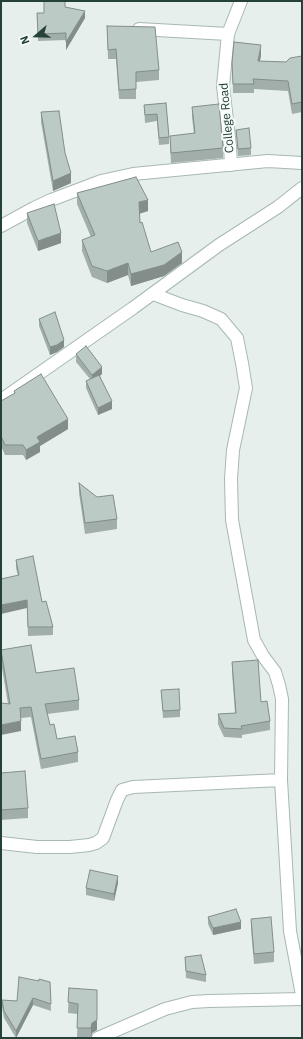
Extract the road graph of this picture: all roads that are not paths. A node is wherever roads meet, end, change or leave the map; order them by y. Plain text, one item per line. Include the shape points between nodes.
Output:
1 (240, 1) edge
2 (129, 28) edge
3 (228, 34) junction
4 (302, 163) edge
5 (231, 165) junction
6 (302, 188) edge
7 (1, 226) edge
8 (153, 294) junction
9 (1, 400) edge
10 (281, 780) junction
11 (1, 843) edge
12 (302, 995) edge
13 (302, 999) edge
14 (98, 1038) edge

1 - 3 street, College Road
2 - 3 street
3 - 5 street, College Road via 223,86
4 - 5 street via 268,161
5 - 7 street via 133,174 101,181 51,200
6 - 8 street
8 - 9 street
8 - 10 street via 221,319 236,338 246,388 233,450 232,520 254,640 275,672 282,699
10 - 11 street via 133,787 122,790 103,838 96,843 37,847
10 - 12 street via 290,931
13 - 14 street via 192,1002 166,1009

